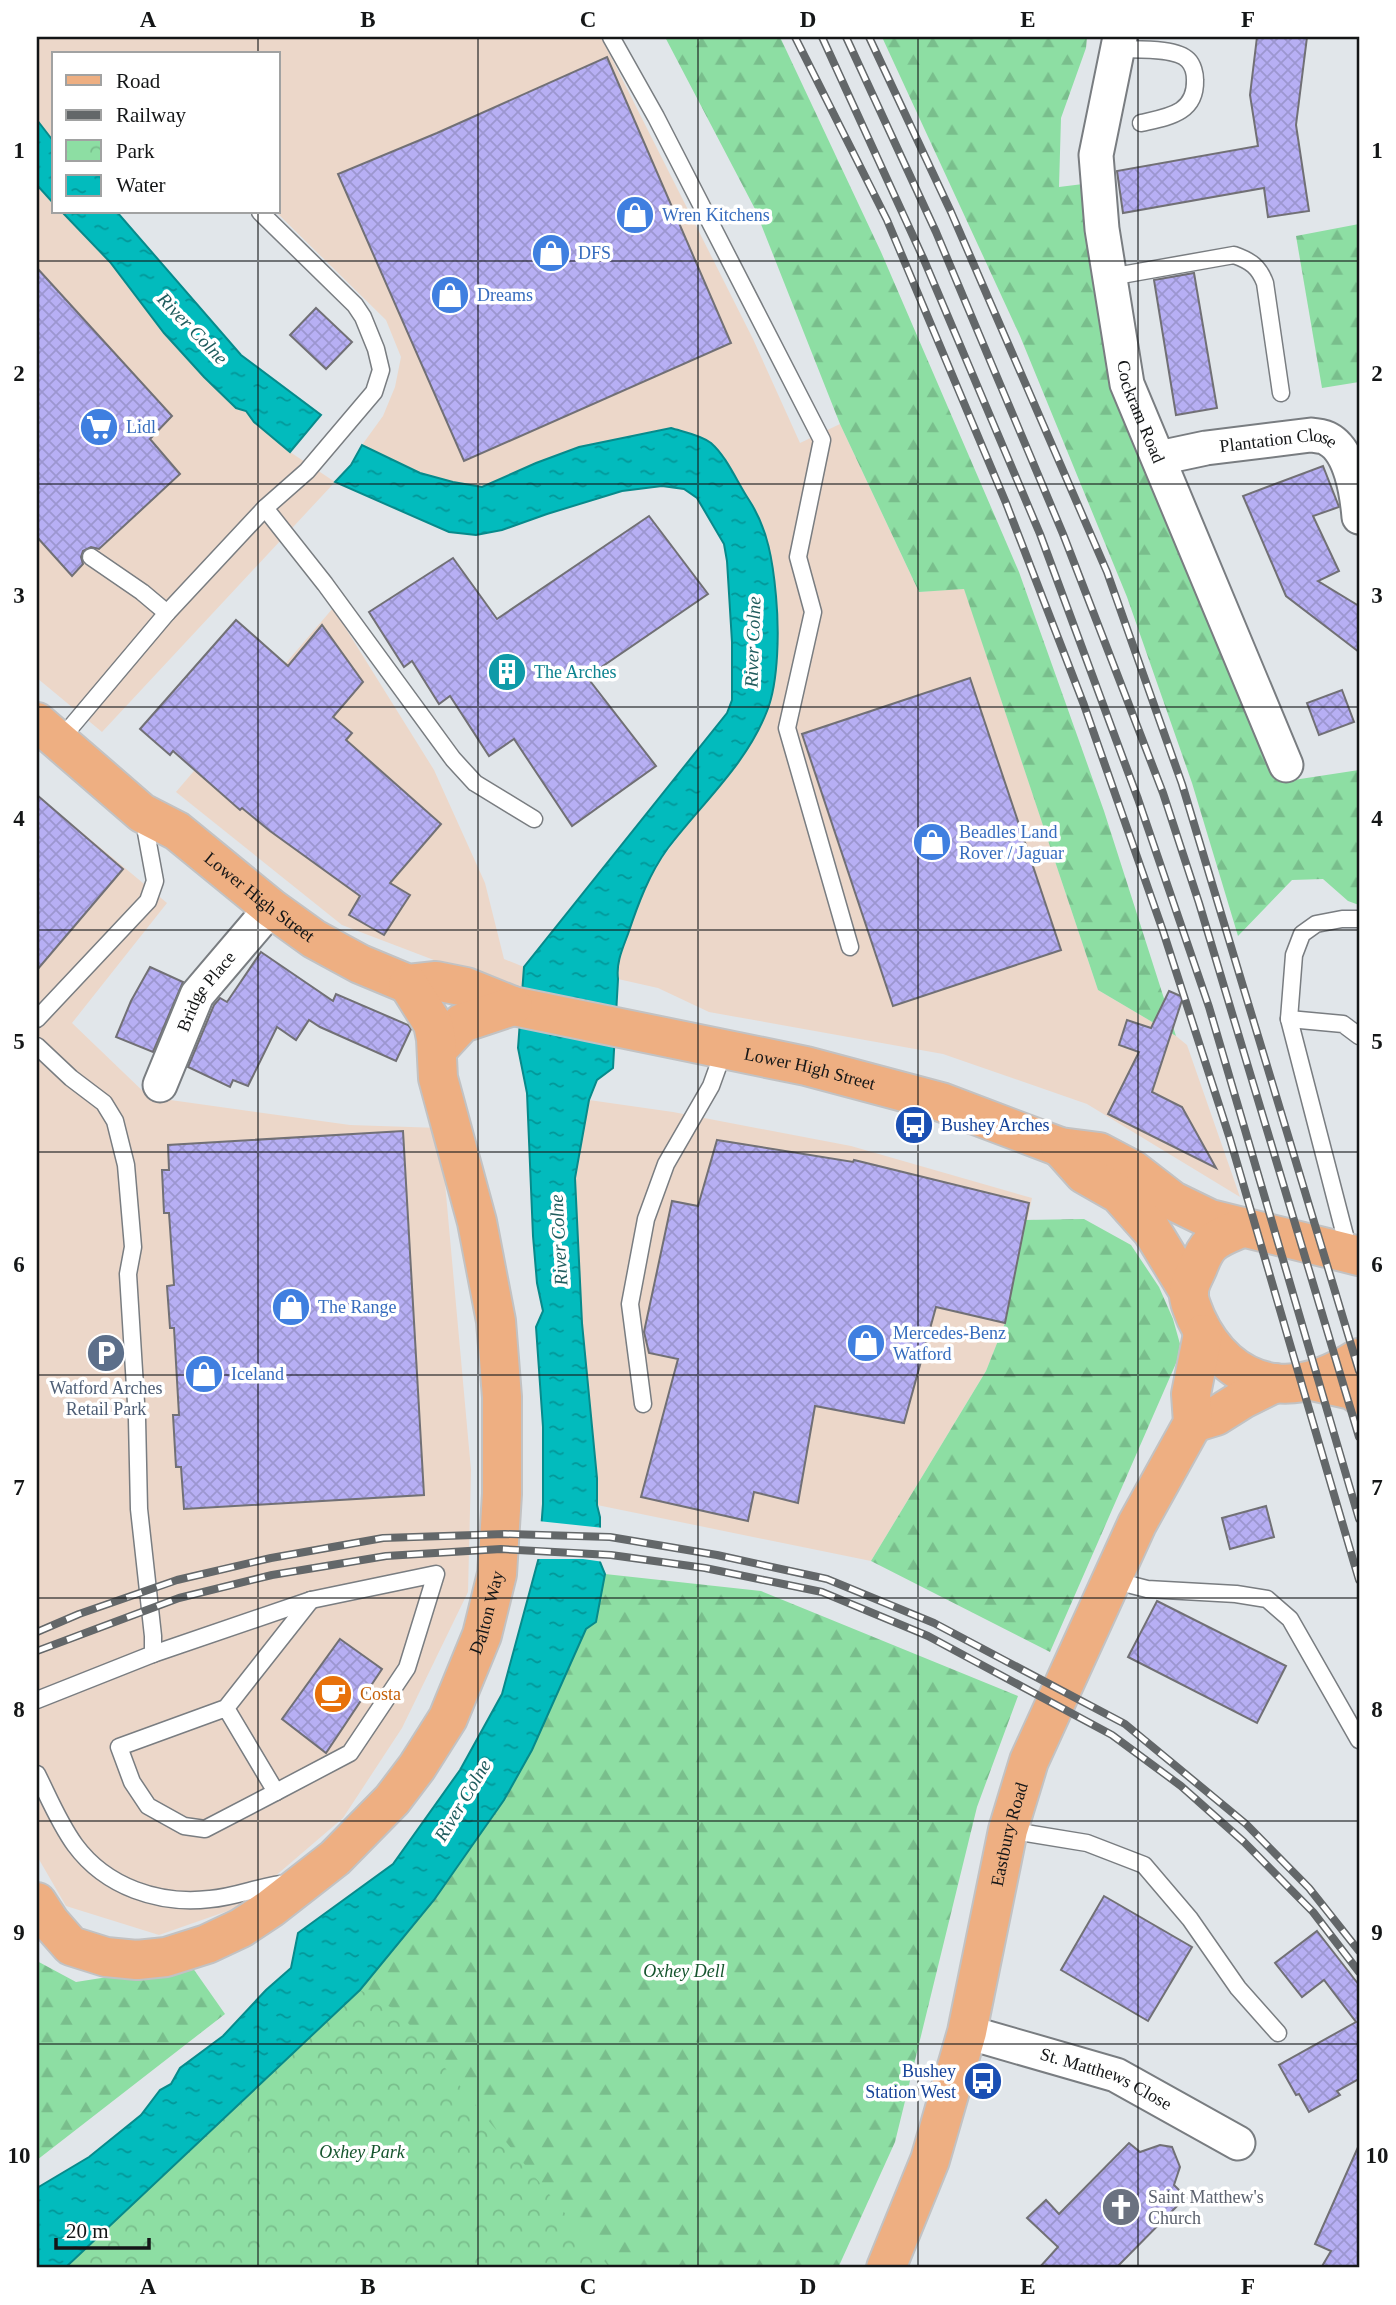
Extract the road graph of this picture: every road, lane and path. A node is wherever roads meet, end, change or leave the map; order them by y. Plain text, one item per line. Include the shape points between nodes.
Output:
1 (611, 37) edge
2 (1119, 43) edge
3 (1141, 123) dead end
4 (262, 214) edge
5 (1110, 277) junction
6 (1280, 393) dead end
7 (1159, 458) junction
8 (1359, 505) edge
9 (265, 508) junction
10 (91, 557) dead end
11 (167, 613) junction
12 (48, 731) edge
13 (1286, 765) dead end
14 (142, 813) junction
15 (534, 819) dead end
16 (271, 908) junction
17 (1359, 919) edge
18 (850, 947) dead end
19 (408, 984) junction
20 (513, 1006) junction
21 (37, 1019) edge
22 (1289, 1019) junction
23 (1359, 1036) edge
24 (37, 1046) edge
25 (437, 1049) junction
26 (724, 1050) junction
27 (160, 1085) dead end
28 (1146, 1208) junction
29 (1244, 1227) junction
30 (1356, 1258) edge
31 (1189, 1292) junction
32 (1203, 1334) junction
33 (1359, 1358) edge
34 (1312, 1381) junction
35 (1275, 1383) junction
36 (1359, 1395) edge
37 (643, 1404) dead end
38 (1193, 1423) junction
39 (1112, 1580) junction
40 (311, 1600) junction
41 (153, 1654) junction
42 (37, 1700) edge
43 (226, 1708) junction
44 (1359, 1740) edge
45 (37, 1774) edge
46 (276, 1793) junction
47 (1008, 1830) junction
48 (306, 1882) junction
49 (37, 1902) edge
50 (967, 2032) junction
51 (1278, 2033) dead end
52 (1238, 2143) dead end
53 (886, 2268) edge

1 - 18 lane via 822,440 798,557 813,612 787,728
2 - 3 lane via 1170,52 1188,59 1195,72 1195,92 1187,105 1175,116
2 - 5 street, Cockram Road via 1096,155
4 - 9 lane via 355,305 381,370 374,392 344,429 307,471
5 - 6 lane via 1234,255 1249,260 1265,283
5 - 7 street, Cockram Road via 1127,384
7 - 8 street, Plantation Close via 1311,435 1327,438 1344,454
7 - 13 street, Cockram Road
9 - 11 lane
9 - 15 lane via 453,759 475,783
10 - 11 lane
11 - 12 lane
12 - 14 main road, Lower High Street
14 - 16 main road, Lower High Street via 177,831
14 - 21 lane via 155,880 148,901
16 - 19 main road, Lower High Street via 314,940
16 - 27 street, Bridge Place via 197,995
17 - 22 lane via 1316,924 1301,934 1294,954
19 - 20 main road, Lower High Street via 446,983
19 - 25 main road, Dalton Way via 433,1024
20 - 25 main road, Lower High Street via 461,1023
20 - 26 main road, Lower High Street
22 - 23 lane via 1343,1024
22 - 30 lane
24 - 41 lane via 104,1103 115,1121 126,1165 133,1247 128,1274 139,1509
25 - 48 main road, Dalton Way via 438,1078 477,1222 496,1321 502,1397 497,1574 482,1635 449,1718 392,1800
26 - 28 main road, Lower High Street via 806,1066 941,1102 1060,1147 1084,1174
26 - 37 lane via 711,1086 666,1164 646,1219 630,1304
28 - 29 main road, Lower High Street via 1173,1201 1210,1219
28 - 31 main road, Lower High Street via 1152,1231
29 - 30 main road, Lower High Street
29 - 31 main road via 1209,1245
31 - 32 main road, Lower High Street
32 - 35 main road via 1226,1362 1252,1378
32 - 38 main road via 1191,1394
33 - 34 main road
34 - 35 main road
34 - 36 main road
35 - 38 main road via 1216,1416
38 - 39 main road, Eastbury Road
39 - 44 lane via 1147,1589 1267,1599 1290,1619
39 - 47 main road, Eastbury Road via 1029,1761
40 - 41 lane
40 - 43 lane
40 - 46 lane via 436,1574 407,1668 350,1753
41 - 42 lane
43 - 46 lane
43 - 46 lane via 119,1747 132,1782 148,1806 184,1826 205,1829
45 - 48 lane via 76,1846 93,1865 132,1889 157,1898 211,1899
47 - 50 main road, Eastbury Road
47 - 51 lane via 1087,1843 1144,1865
48 - 49 main road, Dalton Way via 241,1928 208,1944 137,1960 71,1945
50 - 52 street, St. Matthews Close via 1116,2075
50 - 53 main road, Eastbury Road via 930,2160

